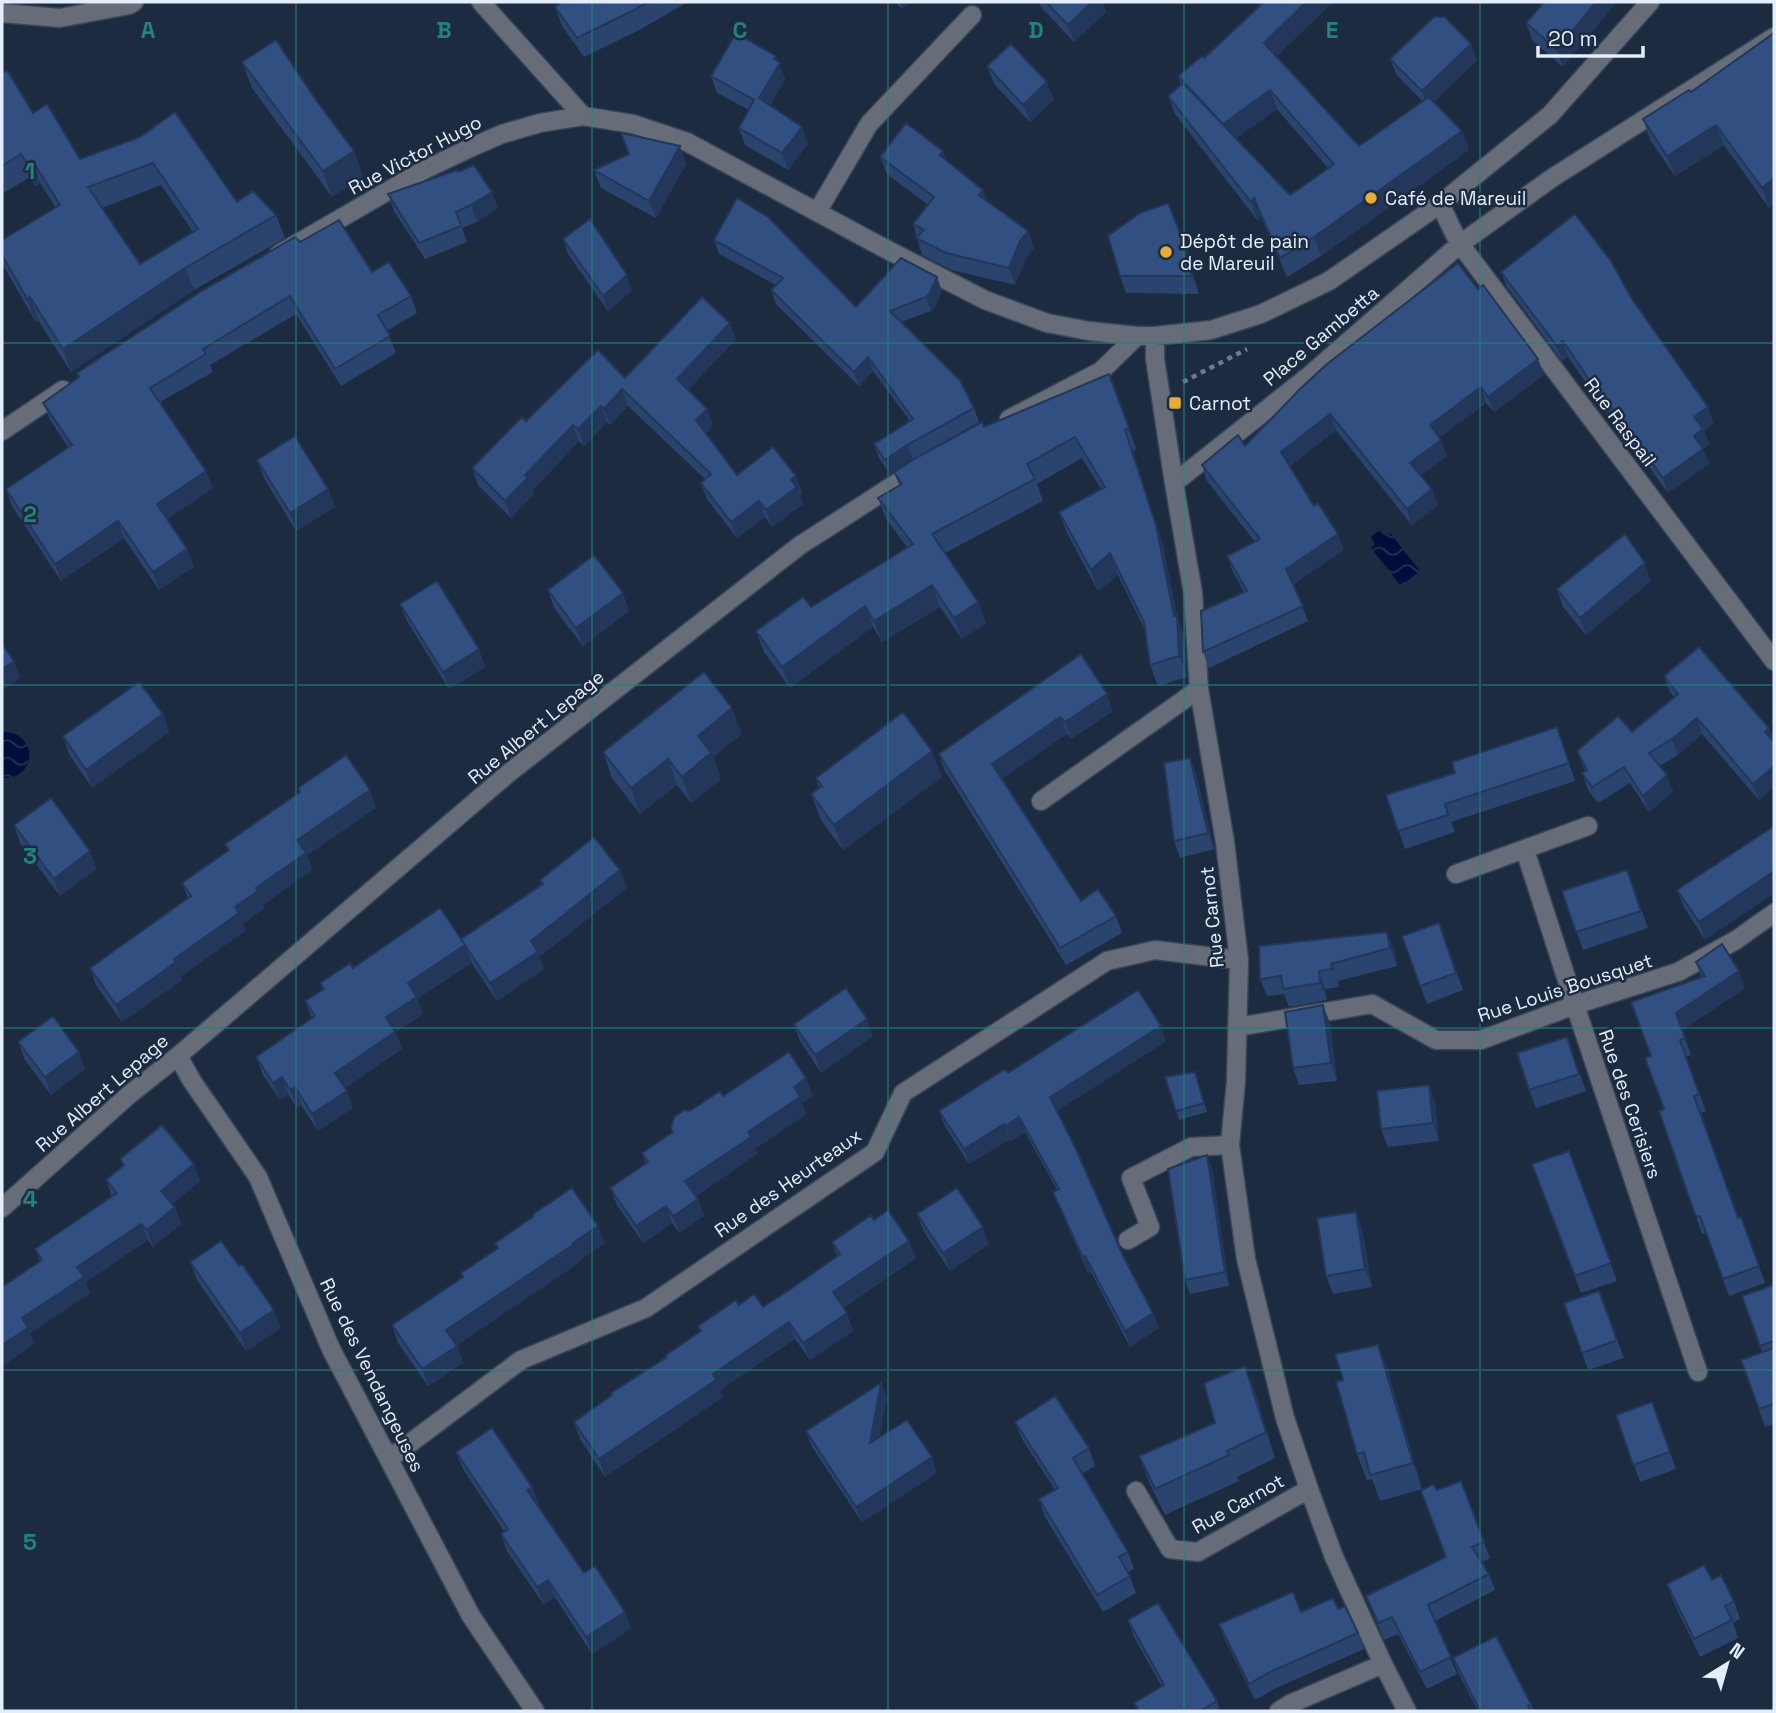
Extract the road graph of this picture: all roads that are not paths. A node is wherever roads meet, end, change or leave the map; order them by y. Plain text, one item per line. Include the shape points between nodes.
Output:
1 (134, 2) edge
2 (481, 2) edge
3 (1650, 2) edge
4 (2, 13) edge
5 (972, 15) dead end
6 (1774, 37) edge
7 (583, 116) junction
8 (1440, 204) junction
9 (817, 212) junction
10 (1460, 244) junction
11 (259, 265) edge
12 (1146, 336) junction
13 (72, 384) edge
14 (999, 425) edge
15 (2, 431) edge
16 (930, 463) edge
17 (1174, 483) junction
18 (1774, 662) edge
19 (1199, 689) junction
20 (1041, 801) dead end
21 (1588, 826) dead end
22 (1525, 850) junction
23 (1456, 874) dead end
24 (1774, 914) edge
25 (1239, 960) junction
26 (1575, 1005) junction
27 (1237, 1027) junction
28 (178, 1056) junction
29 (1230, 1145) junction
30 (2, 1208) edge
31 (1128, 1240) dead end
32 (1698, 1371) dead end
33 (389, 1460) junction
34 (1308, 1489) junction
35 (1136, 1491) dead end
36 (1383, 1664) junction
37 (536, 1711) edge
38 (1279, 1711) edge
39 (1407, 1711) edge

1 - 4 street via 60,18
2 - 7 street
3 - 8 street, Place Gambetta via 1550,115
5 - 9 street via 869,124
6 - 10 street, Place Gambetta via 1552,178
7 - 9 street, Rue Victor Hugo via 633,124 687,142
7 - 11 street, Rue Victor Hugo via 540,123 470,148
8 - 10 street, Rue Raspail
8 - 12 street, Place Gambetta via 1329,281 1261,314 1211,330
9 - 12 street, Rue Victor Hugo via 985,300 1047,323
10 - 17 street, Place Gambetta via 1310,374
10 - 18 street, Rue Raspail
12 - 14 street via 1101,371
12 - 17 street, Rue Carnot via 1155,359
13 - 15 street
16 - 28 street, Rue Albert Lepage via 799,546 510,772
17 - 19 street, Rue Carnot via 1194,593
19 - 20 street
19 - 25 street, Rue Carnot
21 - 22 street
22 - 23 street
22 - 26 street, Rue des Cerisiers
24 - 26 street, Rue Louis Bousquet via 1678,972
25 - 27 street, Rue Carnot
25 - 33 street, Rue des Heurteaux via 1155,950 1107,961 902,1093 875,1152 646,1308 521,1360
26 - 27 street, Rue Louis Bousquet via 1481,1040 1436,1040 1373,1004
26 - 32 street, Rue des Cerisiers
27 - 29 street, Rue Carnot
28 - 30 street, Rue Albert Lepage
28 - 33 street, Rue des Vendangeuses via 258,1177 331,1349
29 - 31 street via 1191,1147 1131,1178 1150,1227
29 - 34 street, Rue Carnot via 1246,1259 1285,1418
33 - 37 street, Rue des Vendangeuses via 471,1616
34 - 35 street, Rue Carnot via 1198,1552 1170,1549
34 - 36 street, Rue Carnot
36 - 38 street
36 - 39 street, Rue Carnot

